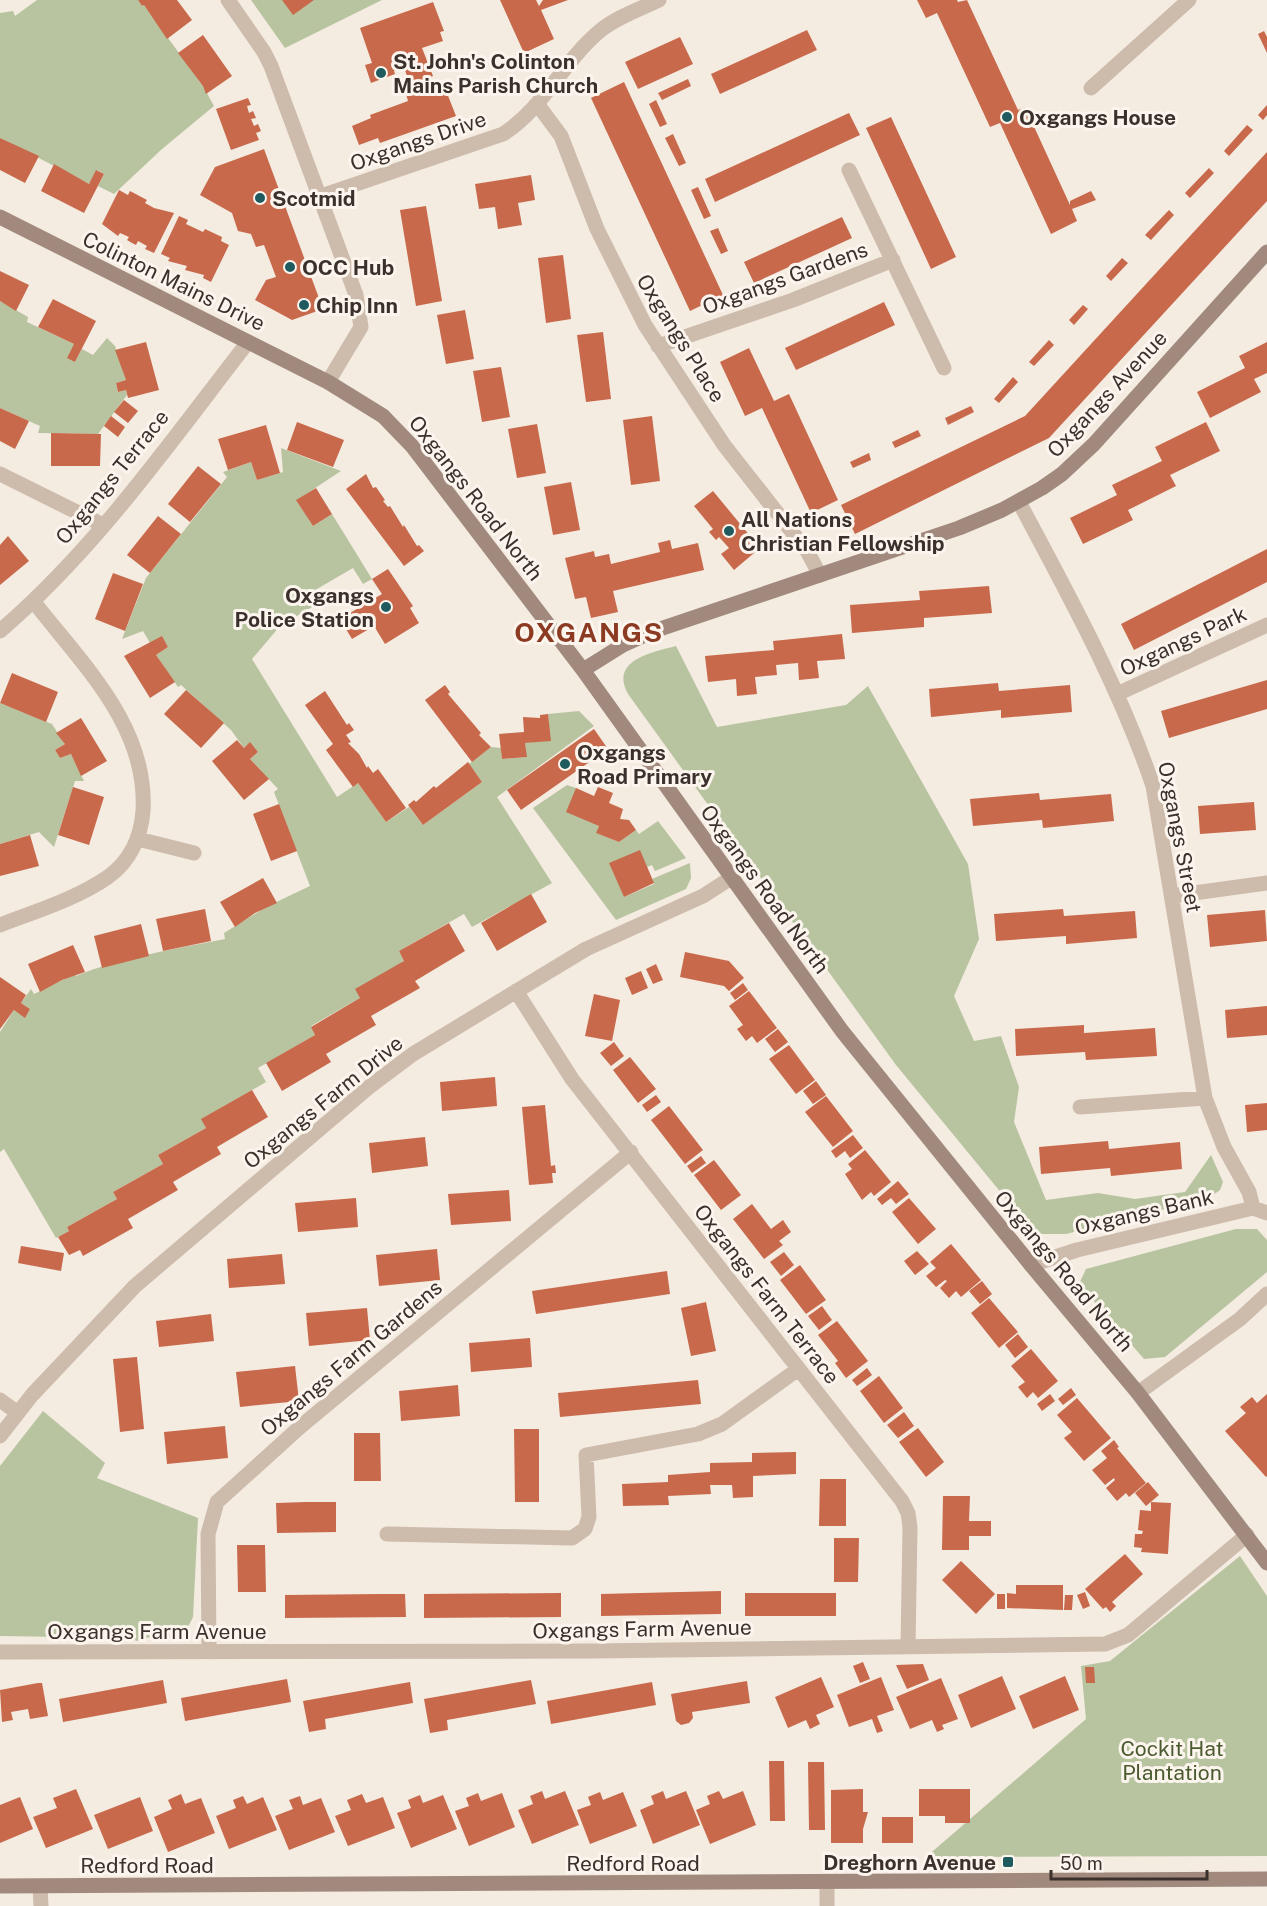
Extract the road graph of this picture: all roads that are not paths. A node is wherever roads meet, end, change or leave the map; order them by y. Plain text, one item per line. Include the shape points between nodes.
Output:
1 (228, 0) edge
2 (659, 0) edge
3 (1189, 0) edge
4 (1091, 88) dead end
5 (538, 105) junction
6 (849, 170) dead end
7 (318, 197) junction
8 (0, 217) edge
9 (1266, 254) edge
10 (893, 260) junction
11 (248, 342) junction
12 (658, 346) junction
13 (944, 368) dead end
14 (328, 382) junction
15 (0, 474) edge
16 (1019, 502) junction
17 (103, 525) junction
18 (820, 575) junction
19 (34, 602) junction
20 (1267, 625) edge
21 (0, 632) edge
22 (582, 670) junction
23 (1117, 694) junction
24 (138, 839) junction
25 (194, 853) dead end
26 (732, 878) junction
27 (1267, 883) edge
28 (1172, 896) junction
29 (0, 925) edge
30 (516, 991) junction
31 (1205, 1098) junction
32 (1080, 1107) dead end
33 (631, 1152) junction
34 (1260, 1210) edge
35 (1031, 1265) junction
36 (1267, 1294) edge
37 (798, 1370) junction
38 (1138, 1393) junction
39 (0, 1400) edge
40 (18, 1413) junction
41 (0, 1436) edge
42 (387, 1534) dead end
43 (1247, 1535) junction
44 (1267, 1563) edge
45 (909, 1647) junction
46 (0, 1652) edge
47 (209, 1652) junction
48 (1267, 1879) edge
49 (827, 1883) junction
50 (0, 1886) edge
51 (40, 1886) junction
52 (41, 1906) edge
53 (827, 1906) edge

1 - 7 street via 271,66
2 - 5 street, Oxgangs Drive via 601,30
3 - 4 street
5 - 7 street, Oxgangs Drive via 503,134
5 - 12 street, Oxgangs Place via 561,136 614,267
6 - 10 street, Oxgangs Gardens
7 - 14 street via 356,295 361,327
8 - 11 street, Colinton Mains Drive
9 - 16 street, Oxgangs Avenue via 1094,444 1062,474
10 - 12 street, Oxgangs Gardens via 793,300
10 - 13 street, Oxgangs Gardens
11 - 14 street, Colinton Mains Drive
11 - 17 street, Oxgangs Terrace
12 - 18 street, Oxgangs Place via 724,445 807,551
14 - 22 street, Oxgangs Road North via 383,416 412,446
15 - 17 street
16 - 18 street, Oxgangs Avenue via 959,528
16 - 23 street, Oxgangs Street
17 - 19 street, Oxgangs Terrace
18 - 22 street, Oxgangs Avenue via 654,631
19 - 21 street, Oxgangs Terrace
19 - 24 street via 85,666 128,730 143,791
20 - 23 street, Oxgangs Park
22 - 26 street, Oxgangs Road North
23 - 28 street, Oxgangs Street via 1153,786
24 - 25 street
24 - 29 street via 110,876
26 - 30 street, Oxgangs Farm Drive via 703,896 586,949
26 - 35 street, Oxgangs Road North via 842,1031
27 - 28 street
28 - 31 street, Oxgangs Street
30 - 33 street, Oxgangs Farm Terrace via 560,1064
30 - 40 street, Oxgangs Farm Drive via 413,1054 135,1286
31 - 32 street
31 - 34 street, Oxgangs Street via 1224,1147
33 - 37 street, Oxgangs Farm Terrace
33 - 47 street, Oxgangs Farm Gardens via 300,1427 217,1502 208,1534
34 - 35 street, Oxgangs Bank via 1077,1250
35 - 38 street, Oxgangs Road North
36 - 38 street
37 - 42 street via 722,1424 698,1434 586,1455 589,1517 585,1529 572,1538
37 - 45 street, Oxgangs Farm Terrace via 902,1500 908,1513
38 - 43 street, Oxgangs Road North
39 - 40 street
40 - 41 street, Oxgangs Farm Drive
43 - 44 street, Oxgangs Road North
43 - 45 street, Oxgangs Farm Avenue via 1116,1642
45 - 47 street, Oxgangs Farm Avenue
46 - 47 street, Oxgangs Farm Avenue
48 - 49 street, Redford Road
49 - 51 street, Redford Road
49 - 53 street
50 - 51 street, Redford Road
51 - 52 street

